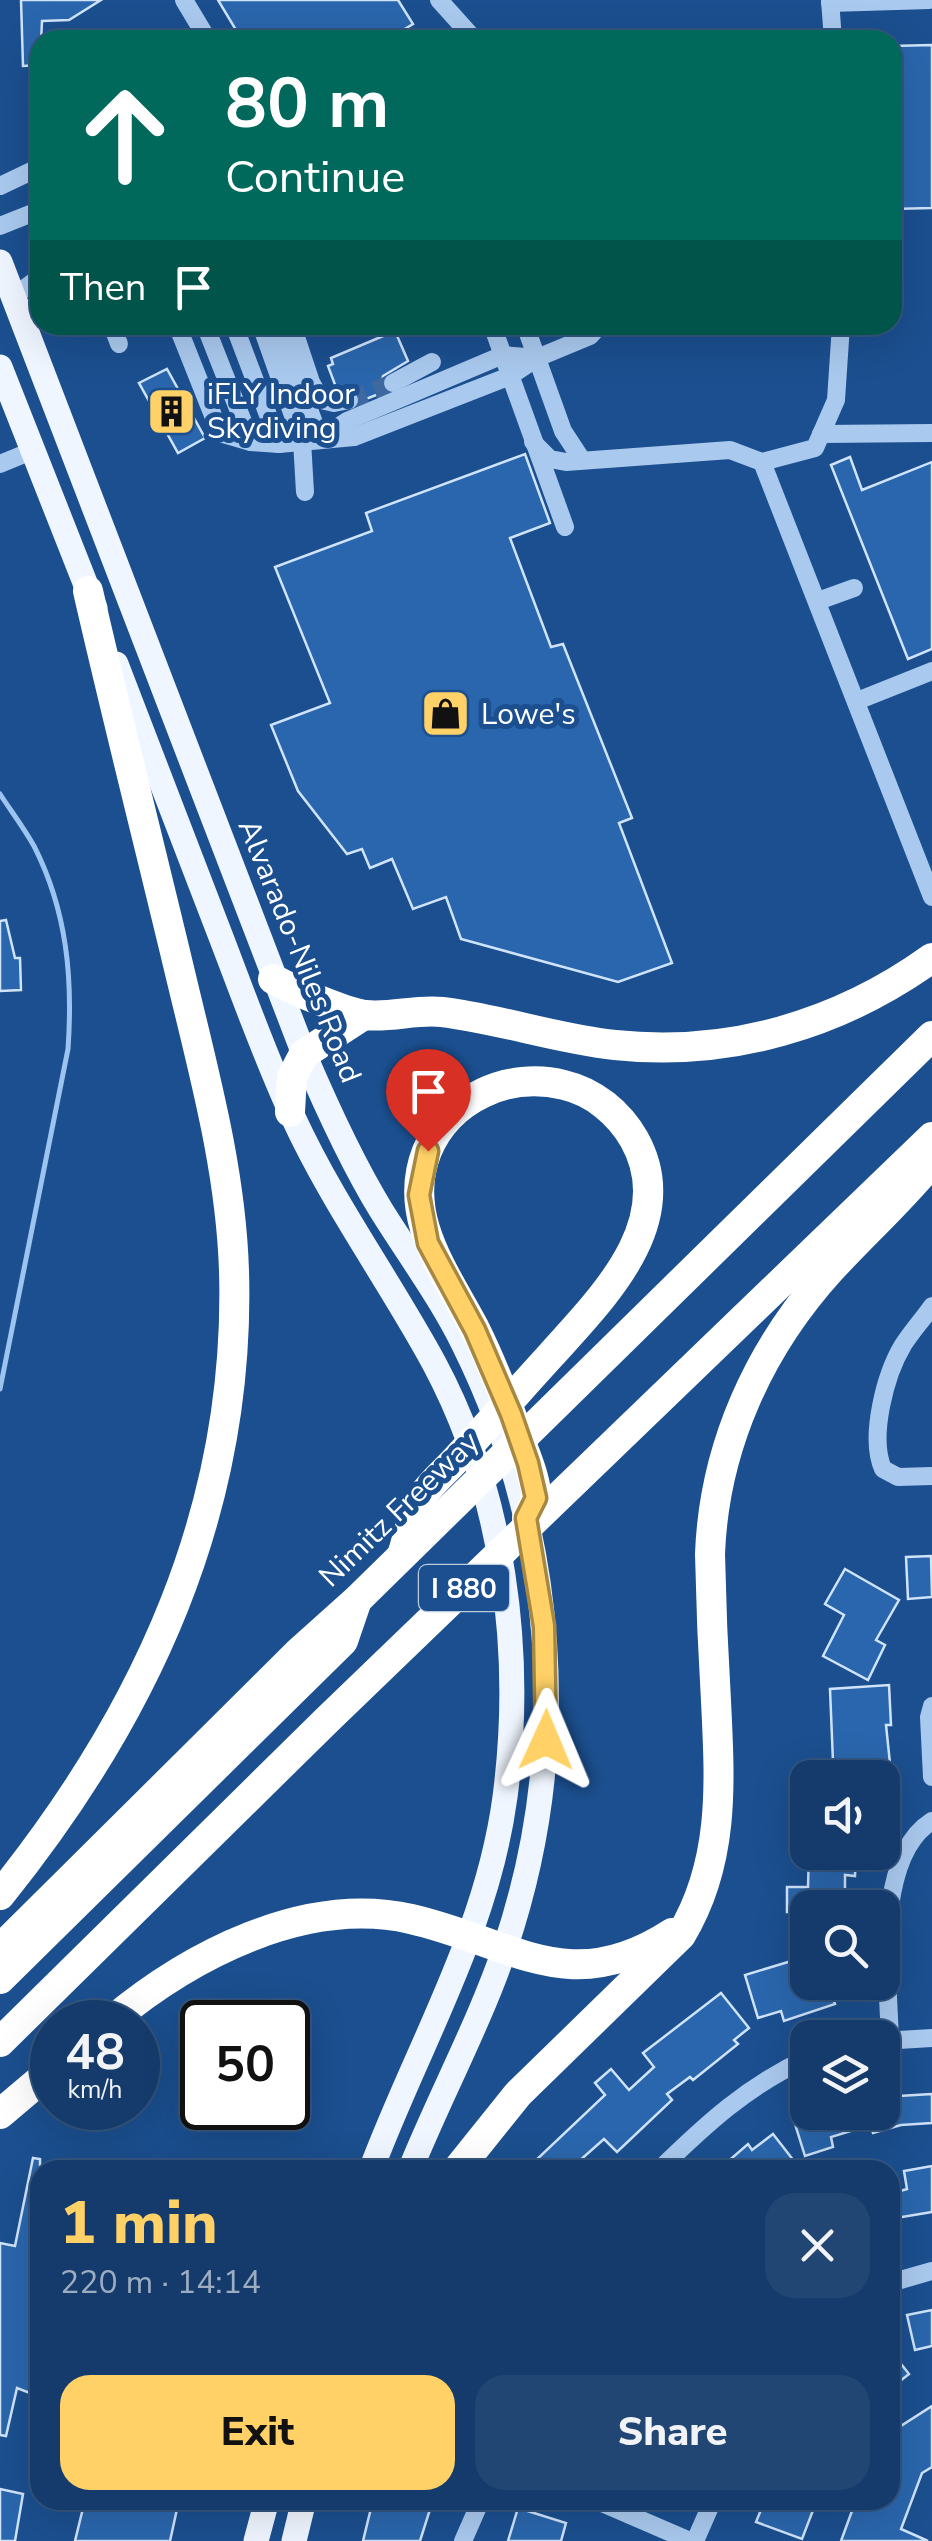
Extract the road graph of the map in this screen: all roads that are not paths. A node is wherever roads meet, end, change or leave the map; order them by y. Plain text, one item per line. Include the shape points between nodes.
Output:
1 (184, 0) edge
2 (439, 0) edge
3 (929, 0) edge
4 (830, 2) edge
5 (202, 30) edge
6 (466, 30) edge
7 (832, 30) edge
8 (30, 172) edge
9 (0, 186) edge
10 (30, 214) edge
11 (0, 226) edge
12 (0, 262) edge
13 (30, 284) edge
14 (13, 297) junction
15 (116, 335) edge
16 (182, 335) edge
17 (209, 335) edge
18 (238, 335) edge
19 (265, 335) edge
20 (281, 335) edge
21 (295, 335) edge
22 (495, 335) edge
23 (529, 335) edge
24 (591, 335) edge
25 (840, 335) edge
26 (119, 344) dead end
27 (502, 356) junction
28 (538, 358) junction
29 (432, 362) dead end
30 (0, 367) edge
31 (510, 376) junction
32 (394, 383) tunnel mouth
33 (348, 400) dead end
34 (932, 433) edge
35 (821, 434) junction
36 (311, 440) junction
37 (251, 442) junction
38 (534, 442) junction
39 (279, 444) junction
40 (34, 450) junction
41 (582, 460) junction
42 (762, 462) junction
43 (0, 464) edge
44 (305, 492) dead end
45 (565, 526) dead end
46 (854, 588) dead end
47 (88, 591) junction
48 (818, 601) junction
49 (932, 671) edge
50 (856, 701) junction
51 (932, 897) edge
52 (932, 958) edge
53 (273, 979) junction
54 (364, 1015) junction
55 (932, 1036) edge
56 (304, 1054) junction
57 (290, 1112) junction
58 (932, 1137) edge
59 (932, 1160) edge
60 (932, 1306) edge
61 (469, 1336) junction
62 (932, 1476) edge
63 (526, 1518) joint
64 (402, 1555) junction
65 (357, 1600) junction
66 (932, 1706) edge
67 (932, 1777) edge
68 (932, 1821) edge
69 (0, 1895) edge
70 (696, 1911) junction
71 (471, 1938) junction
72 (0, 1949) edge
73 (504, 1949) junction
74 (0, 1979) edge
75 (140, 2000) edge
76 (886, 2020) edge
77 (932, 2038) edge
78 (900, 2039) edge
79 (0, 2042) edge
80 (790, 2066) edge
81 (30, 2089) edge
82 (0, 2114) edge
83 (375, 2160) edge
84 (414, 2160) edge
85 (464, 2160) edge
86 (669, 2160) edge
87 (932, 2270) edge
88 (900, 2280) edge
89 (264, 2510) edge
90 (302, 2510) edge
91 (477, 2510) edge
92 (619, 2510) edge
93 (709, 2510) edge
94 (256, 2541) edge
95 (294, 2541) edge
96 (463, 2541) edge
97 (693, 2541) edge

1 - 5 street
2 - 6 street
3 - 4 street
4 - 7 street
8 - 9 street
10 - 11 street
12 - 14 main road, Alvarado-Niles Road
13 - 14 street
14 - 53 main road, Alvarado-Niles Road
15 - 26 street
16 - 37 street via 216,428
17 - 37 street
18 - 39 street
19 - 36 street
20 - 36 street
21 - 33 street via 321,400
22 - 27 street
23 - 28 street
24 - 28 street
25 - 35 street via 836,400
27 - 28 street
27 - 31 street
27 - 36 street
28 - 31 street
28 - 41 street via 563,432
29 - 32 street
30 - 40 main road
31 - 36 street via 354,437
31 - 38 street
34 - 35 street
35 - 42 street via 815,448
36 - 39 street
36 - 44 street
37 - 39 street
38 - 41 street via 550,458
38 - 45 street
40 - 43 street
40 - 47 main road
41 - 42 street via 730,450
42 - 48 street
46 - 48 street
47 - 57 main road
47 - 69 highway via 219,1142 234,1271 231,1358 211,1491 169,1622 109,1742
48 - 50 street
49 - 50 street
50 - 51 street
52 - 54 highway via 826,1018 706,1046 613,1045 444,1012
53 - 54 highway
53 - 56 main road, Alvarado-Niles Road
54 - 56 highway
55 - 64 highway, Nimitz Freeway / I 880
56 - 57 highway via 292,1077
56 - 61 main road, Alvarado-Niles Road via 360,1173
57 - 71 main road via 328,1189 437,1368 488,1504 507,1604 512,1712 504,1801
58 - 79 highway, I 880
59 - 70 highway via 790,1320 758,1373 722,1460 710,1554 720,1805 712,1863
60 - 62 street via 902,1347 884,1397 876,1452 883,1469 898,1477
61 - 63 highway via 528,1463 536,1498
61 - 64 highway via 428,1243 419,1195 428,1151 452,1114 488,1089 528,1080 572,1087 610,1109 637,1144 648,1187 641,1231 608,1290 418,1501
63 - 73 main road via 544,1626 548,1714 532,1852
64 - 65 highway, Nimitz Freeway / I 880
65 - 72 highway, Nimitz Freeway / I 880
65 - 74 highway, I 880 via 343,1641
66 - 67 street
68 - 76 street via 916,1831 892,1891
70 - 73 highway via 662,1939 601,1963 559,1966
70 - 85 highway via 682,1935 518,2094
71 - 73 highway
71 - 75 highway via 383,1916 290,1924 230,1945
71 - 83 main road
73 - 84 main road
77 - 78 street
80 - 86 street via 719,2112
81 - 82 highway
87 - 88 street
89 - 94 main road
90 - 95 main road
91 - 96 street
92 - 97 street
93 - 97 street

